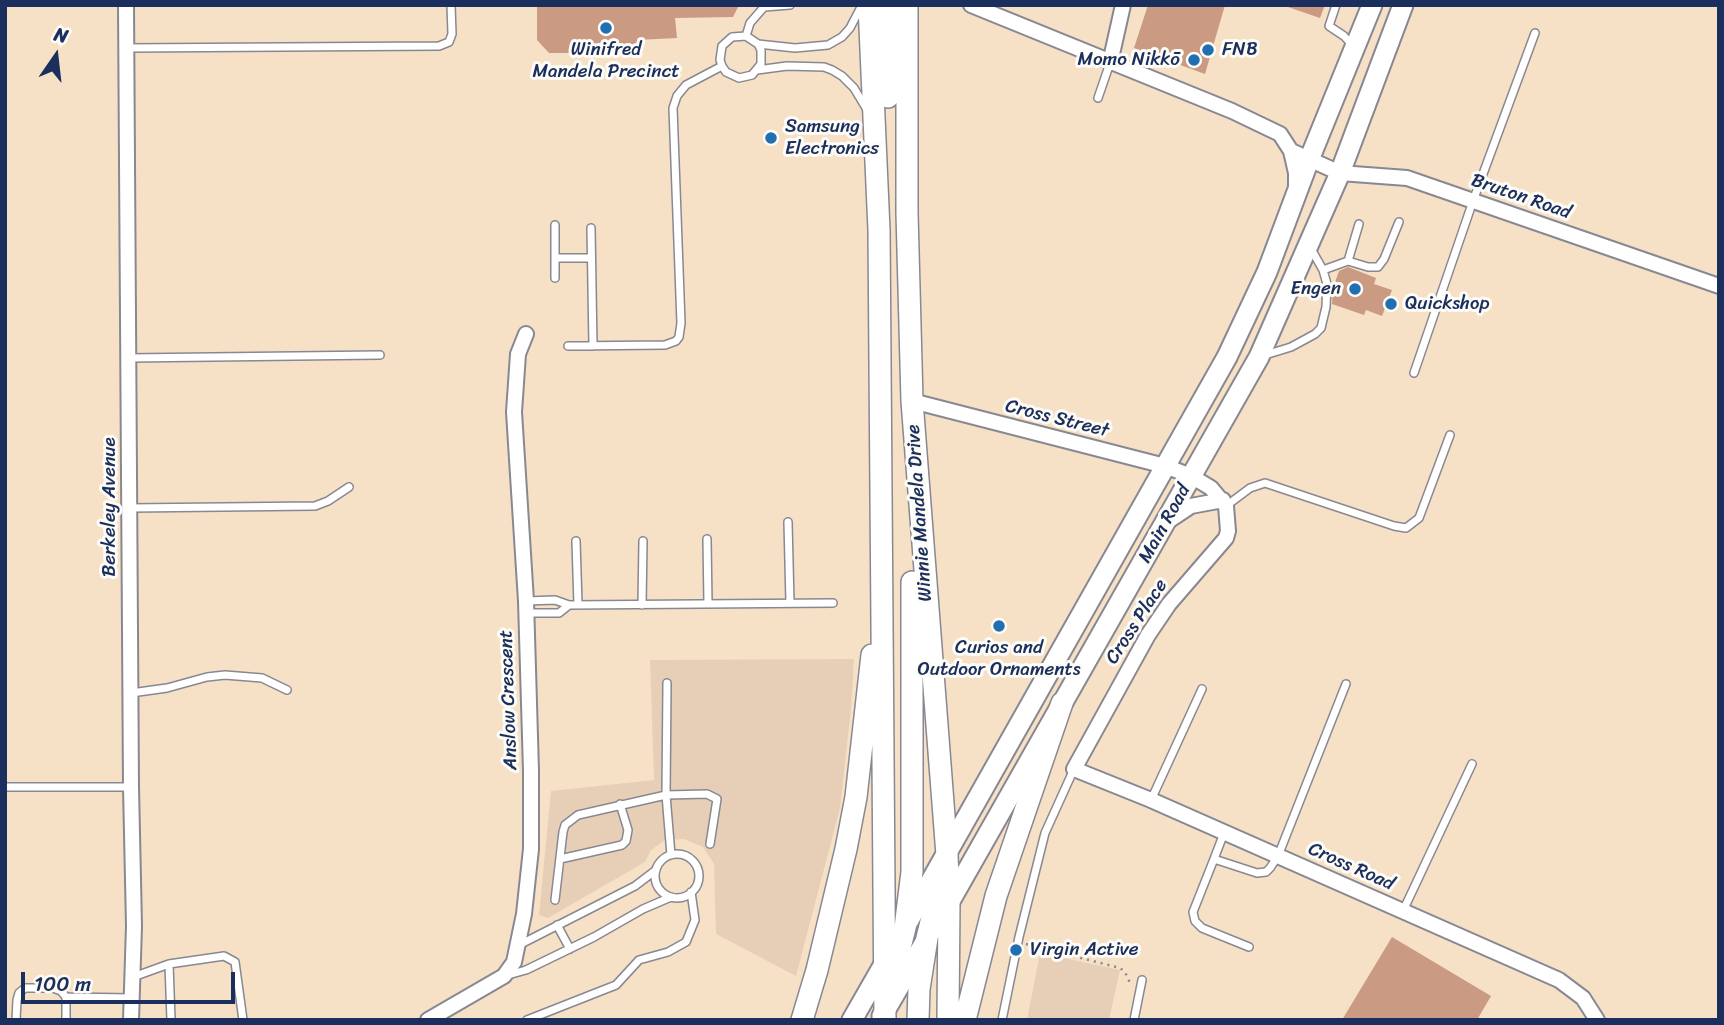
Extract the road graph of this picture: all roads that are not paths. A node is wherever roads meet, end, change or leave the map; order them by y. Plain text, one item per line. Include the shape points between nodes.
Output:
1 (126, 5) edge
2 (452, 5) edge
3 (790, 5) edge
4 (862, 5) edge
5 (869, 5) edge
6 (887, 5) edge
7 (907, 5) edge
8 (971, 5) edge
9 (1123, 5) edge
10 (1336, 5) edge
11 (1372, 5) edge
12 (1403, 5) edge
13 (1535, 33) dead end
14 (746, 36) junction
15 (758, 44) junction
16 (1354, 47) junction
17 (126, 48) junction
18 (1110, 63) junction
19 (722, 66) junction
20 (757, 70) junction
21 (1098, 98) dead end
22 (876, 124) junction
23 (1300, 156) junction
24 (1340, 173) junction
25 (1473, 201) junction
26 (1399, 222) dead end
27 (555, 225) dead end
28 (1359, 225) dead end
29 (591, 229) dead end
30 (879, 230) junction
31 (1310, 246) junction
32 (555, 258) junction
33 (591, 258) junction
34 (1348, 261) junction
35 (1323, 270) junction
36 (555, 278) dead end
37 (1719, 286) edge
38 (526, 334) dead end
39 (568, 346) dead end
40 (593, 346) junction
41 (380, 355) dead end
42 (1259, 357) junction
43 (128, 358) junction
44 (1414, 373) dead end
45 (912, 401) junction
46 (1450, 435) dead end
47 (1165, 466) junction
48 (1191, 476) junction
49 (349, 487) dead end
50 (1225, 503) junction
51 (919, 506) junction
52 (129, 508) junction
53 (788, 522) dead end
54 (1165, 524) junction
55 (707, 539) dead end
56 (576, 541) dead end
57 (643, 541) dead end
58 (883, 582) junction
59 (790, 603) junction
60 (833, 603) dead end
61 (708, 604) junction
62 (578, 605) junction
63 (642, 605) junction
64 (569, 606) junction
65 (526, 607) junction
66 (667, 683) dead end
67 (1346, 684) dead end
68 (1202, 689) dead end
69 (287, 690) dead end
70 (130, 693) junction
71 (1062, 703) junction
72 (1472, 764) dead end
73 (1074, 769) junction
74 (5, 787) edge
75 (131, 787) junction
76 (666, 795) junction
77 (1151, 800) junction
78 (620, 804) junction
79 (1225, 832) junction
80 (710, 844) dead end
81 (671, 855) junction
82 (947, 855) junction
83 (1278, 856) junction
84 (560, 859) junction
85 (1214, 859) junction
86 (656, 870) junction
87 (691, 892) junction
88 (671, 897) junction
89 (555, 900) dead end
90 (950, 901) junction
91 (1403, 911) junction
92 (558, 925) junction
93 (905, 928) junction
94 (927, 938) junction
95 (519, 945) junction
96 (1249, 947) dead end
97 (570, 949) junction
98 (169, 964) junction
99 (883, 966) junction
100 (504, 976) junction
101 (133, 977) junction
102 (1142, 979) dead end
103 (66, 997) junction
104 (132, 1012) edge
105 (883, 1017) edge
106 (16, 1020) edge
107 (66, 1020) edge
108 (171, 1020) edge
109 (243, 1020) edge
110 (428, 1020) edge
111 (527, 1020) edge
112 (802, 1020) edge
113 (852, 1020) edge
114 (918, 1020) edge
115 (948, 1020) edge
116 (964, 1020) edge
117 (1002, 1020) edge
118 (1134, 1020) edge
119 (1597, 1020) edge

1 - 17 street, Berkeley Avenue
2 - 17 lane via 452,34 449,42 439,46
3 - 14 lane via 764,7
4 - 15 lane via 842,37 828,45
5 - 22 main road, Winnie Mandela Drive
6 - 30 main road via 888,212
7 - 45 main road, Winnie Mandela Drive
8 - 18 street, Bruton Road
9 - 18 street
10 - 16 lane via 1329,26
11 - 16 main road, Main Road
12 - 24 main road, Main Road
13 - 25 lane
14 - 15 lane
14 - 19 lane via 726,41 720,53
15 - 20 lane via 762,57
16 - 23 main road, Main Road
17 - 43 street, Berkeley Avenue
18 - 21 lane
18 - 23 street, Bruton Road via 1280,134
19 - 20 lane via 738,78
19 - 40 lane via 686,85 673,108 679,337 665,345
20 - 22 lane via 787,66 832,70 854,88
22 - 30 main road, Winnie Mandela Drive
23 - 24 street, Bruton Road
23 - 47 main road, Main Road via 1295,196 1266,272 1227,357
24 - 25 street, Bruton Road via 1407,178
24 - 31 main road, Main Road
25 - 37 street, Bruton Road
25 - 44 lane
26 - 34 lane via 1378,267
27 - 32 lane
28 - 34 lane
29 - 33 lane
30 - 58 main road, Winnie Mandela Drive
31 - 35 lane
31 - 42 main road, Main Road
32 - 33 lane
32 - 36 lane
33 - 40 lane
34 - 35 lane
35 - 42 lane via 1327,299 1318,331 1291,347
38 - 65 street, Anslow Crescent via 517,365 514,412
39 - 40 lane
41 - 43 lane
42 - 48 main road, Main Road
43 - 52 street, Berkeley Avenue
45 - 47 street, Cross Street
45 - 51 main road, Winnie Mandela Drive
46 - 50 lane via 1419,518 1406,528 1265,483
47 - 48 street, Cross Street
47 - 82 main road, Main Road
48 - 50 street
48 - 54 main road, Main Road
49 - 52 lane via 316,506
50 - 54 street via 1191,506
50 - 73 street, Cross Place via 1226,538 1148,635
51 - 82 main road, Winnie Mandela Drive
51 - 93 main road via 912,565 912,872
52 - 70 street, Berkeley Avenue
53 - 59 lane
54 - 71 main road, Main Road
55 - 61 lane
56 - 62 lane
57 - 63 lane
58 - 99 main road, Winnie Mandela Drive
58 - 112 main road via 856,797
59 - 60 lane
59 - 61 lane
61 - 63 lane
62 - 63 lane
62 - 64 lane
64 - 65 lane via 555,600
64 - 65 lane via 559,613
65 - 95 street, Anslow Crescent via 531,849
66 - 76 lane
67 - 83 lane
68 - 77 lane
69 - 70 lane via 262,678 225,675
70 - 75 street, Berkeley Avenue
71 - 90 main road, Main Road
71 - 116 main road via 996,895
72 - 91 lane
73 - 77 street, Cross Road
73 - 117 lane via 1045,833
74 - 75 lane
75 - 101 street, Berkeley Avenue
76 - 78 lane
76 - 80 lane via 706,794 717,799
76 - 81 lane
77 - 79 street, Cross Road
78 - 84 lane via 570,820 565,825
78 - 84 lane via 628,830 622,845
79 - 83 street, Cross Road
79 - 85 lane
81 - 86 lane
81 - 87 lane via 686,856 696,866 698,881
82 - 90 main road, Winnie Mandela Drive
82 - 93 main road, Main Road
82 - 94 main road
83 - 85 lane via 1266,872 1257,873
83 - 91 street, Cross Road
84 - 89 lane
85 - 96 lane via 1193,912 1195,921
86 - 88 lane via 660,890
86 - 92 lane via 635,886
87 - 88 lane
87 - 111 lane via 695,920 686,942 639,960 616,985
88 - 97 lane
90 - 94 main road, Main Road
90 - 115 main road, Winnie Mandela Drive
91 - 119 street, Cross Road via 1559,980 1583,998
92 - 95 lane
92 - 97 lane
93 - 99 main road, Main Road
93 - 105 main road
94 - 105 main road, Main Road
94 - 114 main road
95 - 100 street, Anslow Crescent
97 - 100 lane
98 - 101 lane
98 - 108 lane
98 - 109 lane via 224,956 235,961
99 - 105 main road, Winnie Mandela Drive
99 - 113 main road, Main Road
100 - 110 street
101 - 104 street, Berkeley Avenue
102 - 118 lane
103 - 104 lane
103 - 106 lane via 53,988 25,988 17,1000
103 - 107 lane

